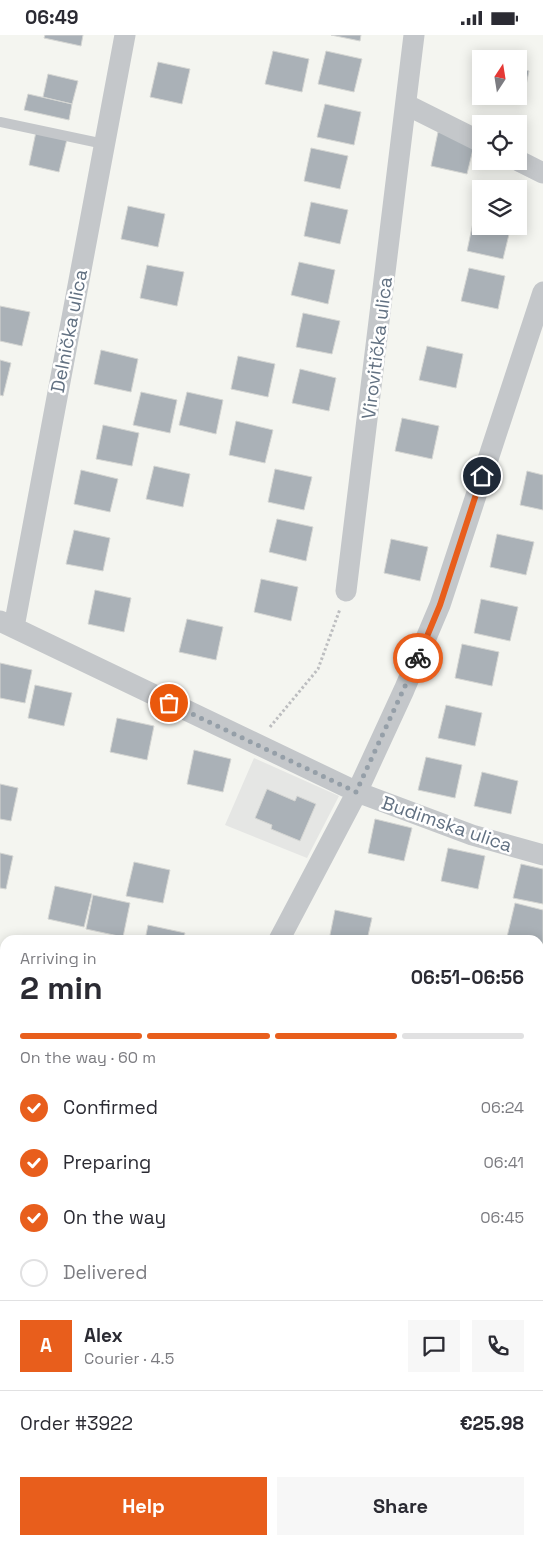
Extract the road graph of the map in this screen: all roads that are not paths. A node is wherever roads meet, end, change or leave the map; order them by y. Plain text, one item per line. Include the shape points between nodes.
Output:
1 (125, 35) edge
2 (414, 35) edge
3 (407, 105) junction
4 (0, 122) edge
5 (472, 138) edge
6 (104, 144) junction
7 (527, 165) edge
8 (543, 173) edge
9 (543, 293) edge
10 (346, 591) road end
11 (7, 624) edge
12 (356, 792) junction
13 (543, 855) edge
14 (282, 935) edge

1 - 6 street, Delnička ulica
2 - 3 street, Virovitička ulica
3 - 5 street
3 - 10 street, Virovitička ulica
4 - 6 lane
6 - 11 street, Delnička ulica
7 - 8 street
9 - 12 street via 440,605
11 - 12 street, Budimska ulica
12 - 13 street, Budimska ulica via 472,835
12 - 14 street

